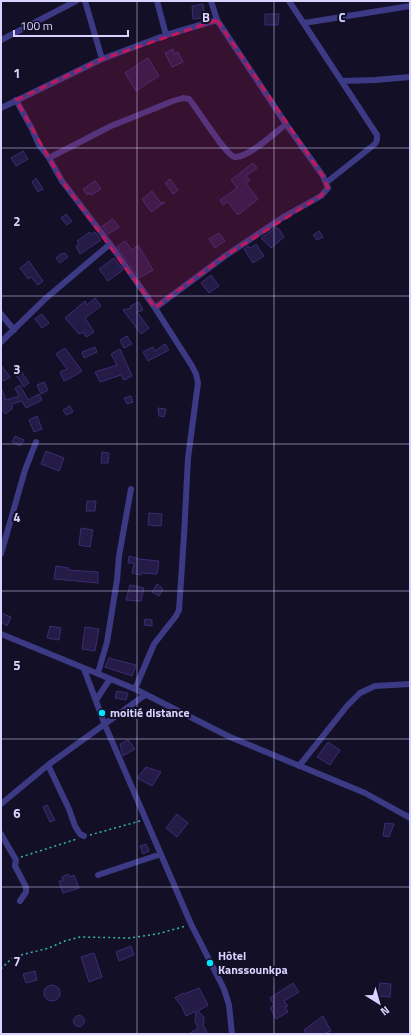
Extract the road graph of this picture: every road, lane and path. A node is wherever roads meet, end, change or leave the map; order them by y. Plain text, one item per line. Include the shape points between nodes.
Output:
1 (76, 1) edge
2 (85, 1) edge
3 (157, 1) edge
4 (211, 1) edge
5 (289, 1) edge
6 (410, 6) edge
7 (217, 20) junction
8 (304, 23) junction
9 (166, 35) junction
10 (1, 40) edge
11 (102, 59) junction
12 (410, 77) edge
13 (342, 81) junction
14 (16, 100) junction
15 (1, 108) edge
16 (286, 124) junction
17 (49, 158) junction
18 (327, 182) junction
19 (110, 244) junction
20 (155, 308) junction
21 (1, 314) edge
22 (14, 330) junction
23 (1, 342) edge
24 (36, 442) dead end
25 (131, 489) dead end
26 (1, 554) edge
27 (1, 634) edge
28 (84, 669) junction
29 (98, 673) junction
30 (110, 679) junction
31 (410, 684) edge
32 (135, 689) junction
33 (145, 695) junction
34 (96, 700) junction
35 (105, 725) junction
36 (48, 765) junction
37 (299, 766) junction
38 (1, 804) edge
39 (410, 818) edge
40 (1, 834) edge
41 (84, 836) dead end
42 (161, 854) junction
43 (98, 875) dead end
44 (20, 901) dead end
45 (191, 924) junction
46 (1, 969) edge
47 (232, 1034) edge

1 - 10 street
2 - 11 street
3 - 9 street
4 - 7 street
5 - 8 street
6 - 8 street
7 - 9 street
7 - 16 street
8 - 13 street
9 - 11 street
11 - 14 street
12 - 13 street
13 - 18 street via 376,132 377,140 372,147
14 - 15 street
14 - 17 street
16 - 17 street via 254,149 234,157 222,145 189,99 183,98 112,126
16 - 18 street
17 - 19 street via 62,181
18 - 20 street via 328,188 321,196 285,216 225,256
19 - 20 street
19 - 22 street via 45,298
20 - 32 street via 192,366 198,383 188,458 179,610 154,644
21 - 22 street
22 - 23 street
24 - 26 street via 25,470
25 - 29 street via 107,642
27 - 28 street
28 - 29 street
28 - 34 street
29 - 30 street
30 - 32 street
30 - 34 street
31 - 37 street via 375,686 360,693
32 - 33 street
33 - 35 street
33 - 37 street
34 - 35 street
35 - 36 street
35 - 42 street
36 - 38 street
36 - 41 street via 75,826
37 - 39 street via 365,793
40 - 44 street via 16,860 15,866 26,887
42 - 43 street
42 - 45 street
45 - 46 path via 157,934 129,938 80,937 16,956
45 - 47 street via 224,989 229,1005

